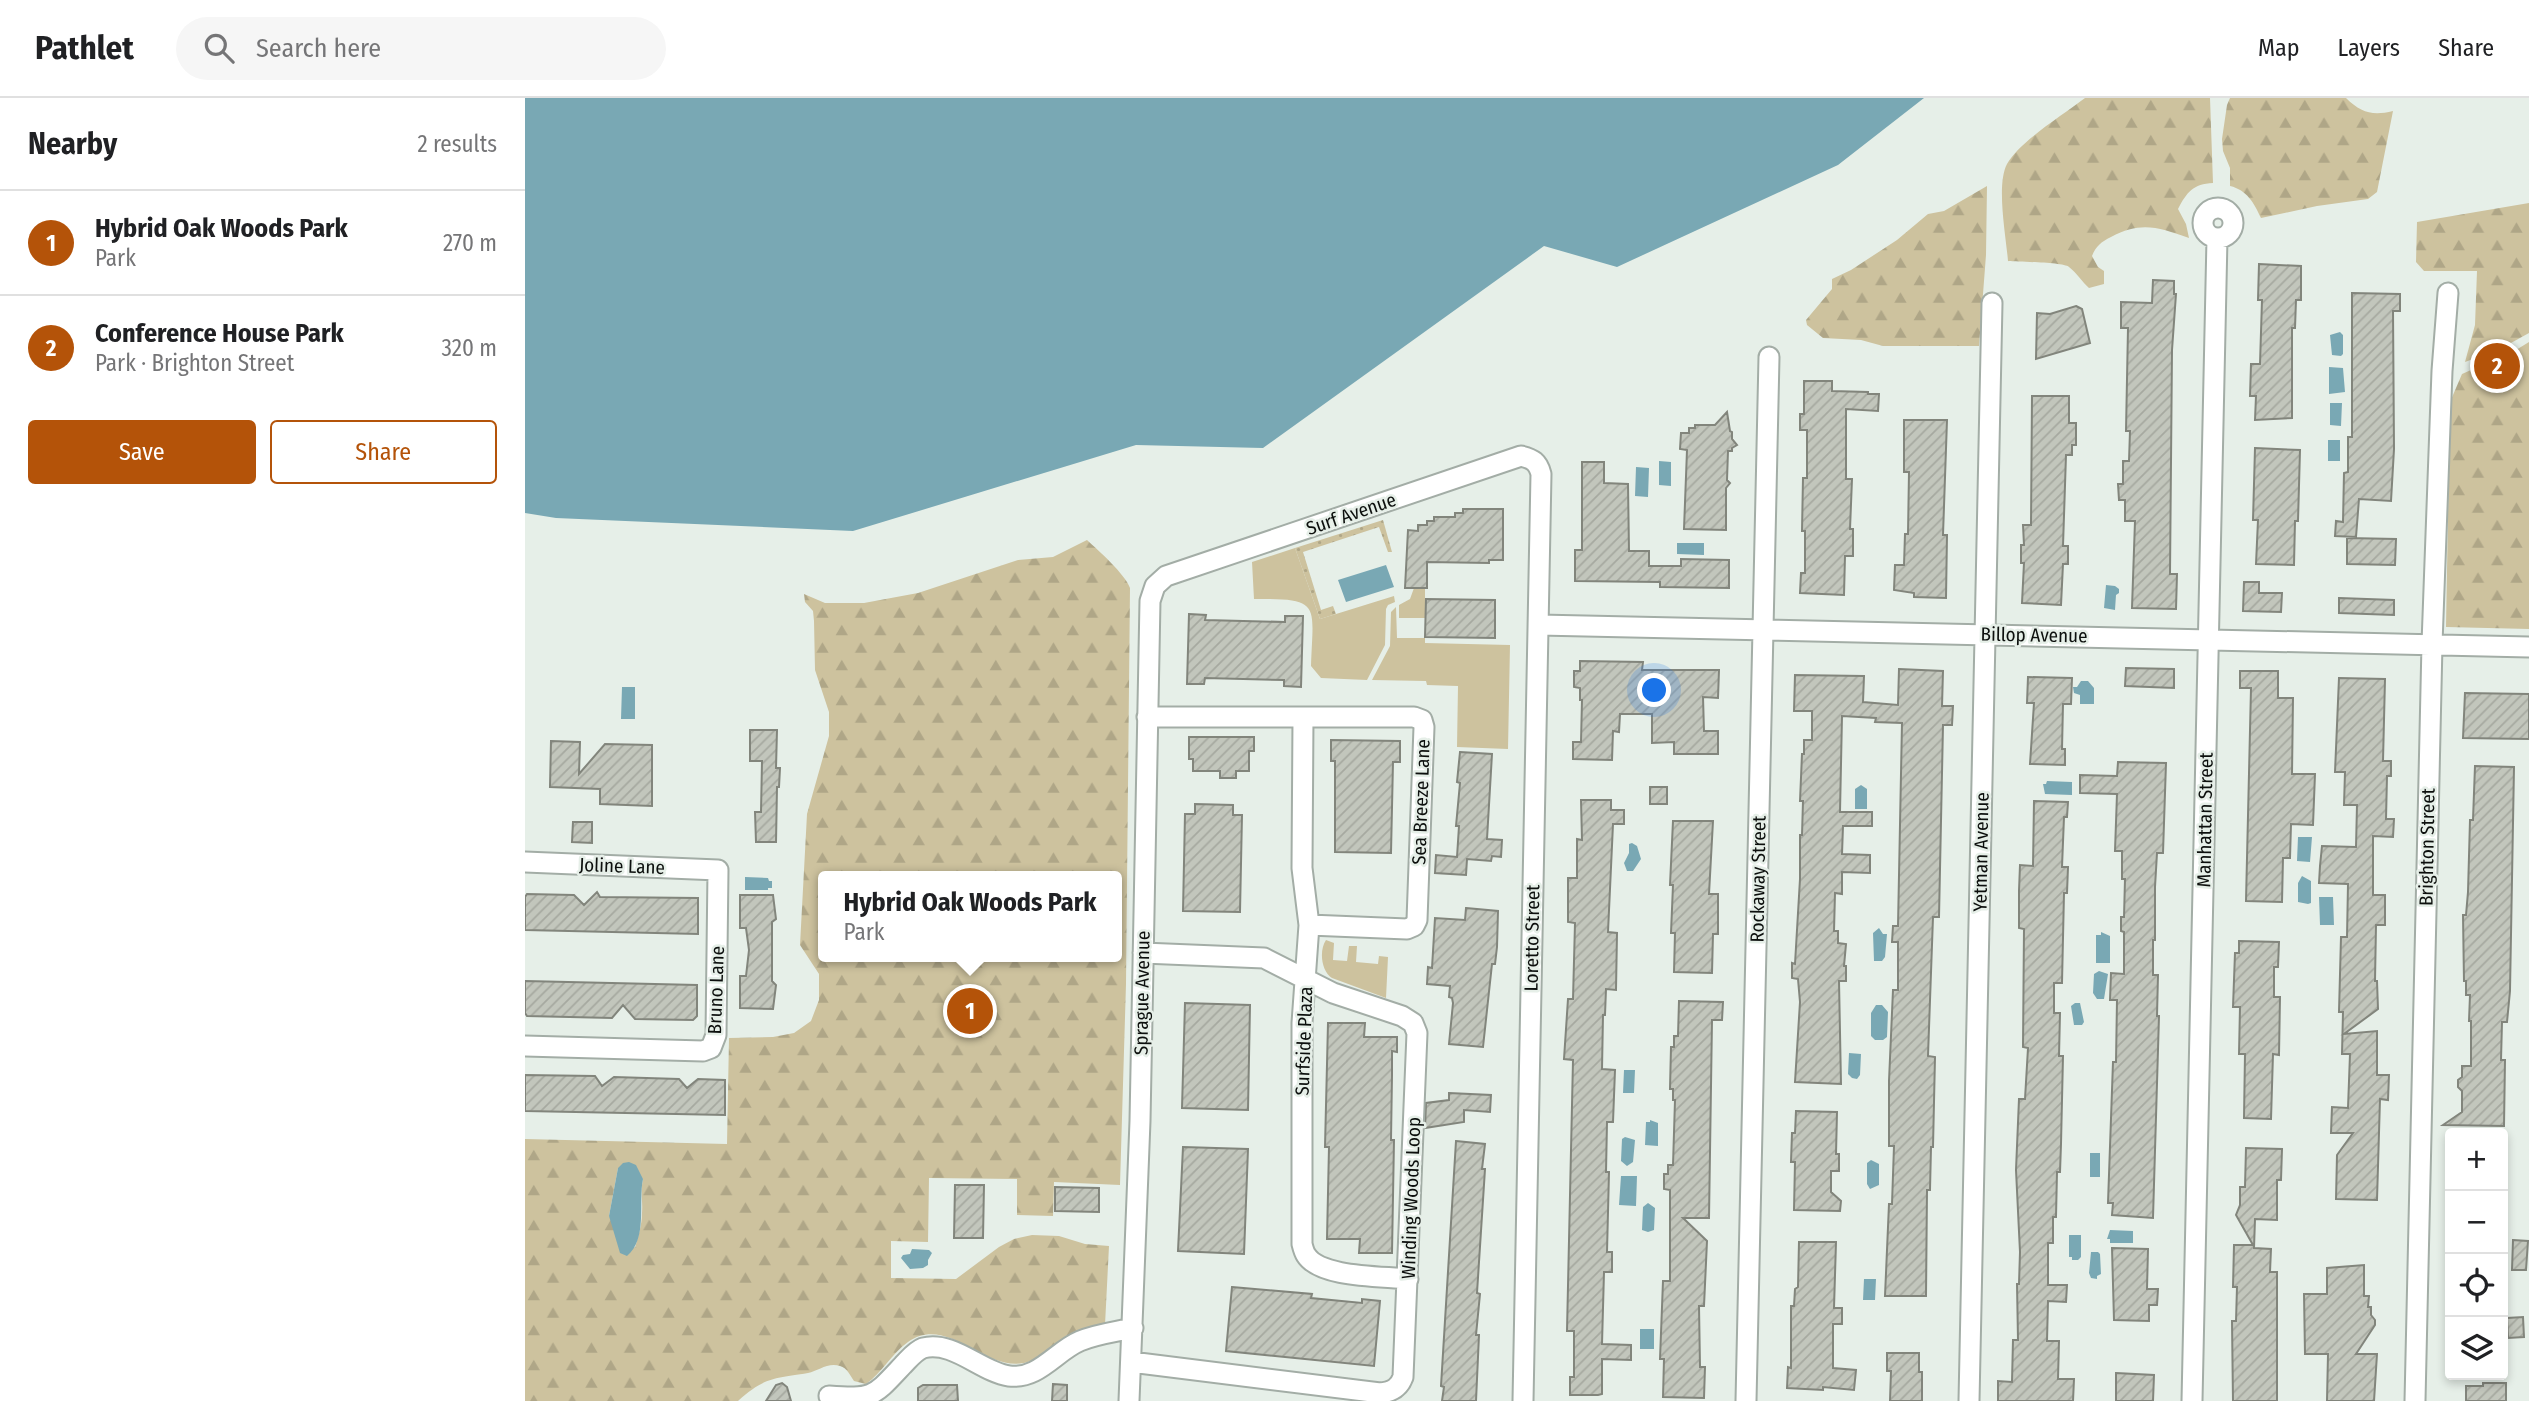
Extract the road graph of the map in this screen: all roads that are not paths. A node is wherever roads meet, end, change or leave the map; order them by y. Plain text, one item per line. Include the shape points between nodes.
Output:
1 (2217, 238) dead end
2 (2448, 293) dead end
3 (1992, 303) dead end
4 (1769, 358) dead end
5 (1541, 474) joint
6 (1155, 586) joint
7 (1539, 625) junction
8 (1763, 630) junction
9 (1986, 634) junction
10 (2209, 639) junction
11 (2432, 644) junction
12 (2529, 647) edge
13 (1147, 717) junction
14 (1303, 718) junction
15 (525, 863) edge
16 (718, 870) joint
17 (1309, 925) junction
18 (1143, 953) junction
19 (1306, 980) junction
20 (525, 1046) edge
21 (1408, 1279) junction
22 (1133, 1328) junction
23 (1131, 1362) junction
24 (829, 1396) dead end
25 (1129, 1401) edge
26 (1523, 1401) edge
27 (1746, 1401) edge
28 (1969, 1401) edge
29 (2192, 1401) edge
30 (2415, 1401) edge

1 - 10 street, Manhattan Street
2 - 11 street, Brighton Street
3 - 9 street, Yetman Avenue
4 - 8 street, Rockaway Street
5 - 6 street, Surf Avenue via 1533,459 1521,456 1166,576
5 - 7 street, Loretto Street
6 - 13 street, Sprague Avenue via 1150,601
7 - 8 street, Billop Avenue
7 - 26 street, Loretto Street
8 - 9 street, Billop Avenue
8 - 27 street, Rockaway Street
9 - 10 street, Billop Avenue
9 - 28 street, Yetman Avenue
10 - 11 street, Billop Avenue
10 - 29 street, Manhattan Street
11 - 12 street, Billop Avenue
11 - 30 street, Brighton Street
13 - 14 street, Sea Breeze Lane
13 - 18 street, Sprague Avenue
14 - 17 street, Surfside Plaza via 1302,868
14 - 17 street, Sea Breeze Lane via 1414,717 1422,720 1424,727 1414,926
15 - 16 street, Joline Lane
16 - 20 street, Bruno Lane via 716,1035 711,1048
17 - 19 street, Surfside Plaza
18 - 19 street, Winding Woods Loop via 1264,958
18 - 22 street, Sprague Avenue
19 - 21 street, Winding Woods Loop via 1402,1016 1416,1028
19 - 21 street, Surfside Plaza via 1302,1244 1306,1256 1333,1272
21 - 23 street, Winding Woods Loop via 1403,1377 1389,1392
22 - 23 street, Sprague Avenue
22 - 24 street via 1077,1342 1034,1372 1019,1376 1001,1374 952,1351 927,1347 911,1356 875,1393
23 - 25 street, Sprague Avenue

